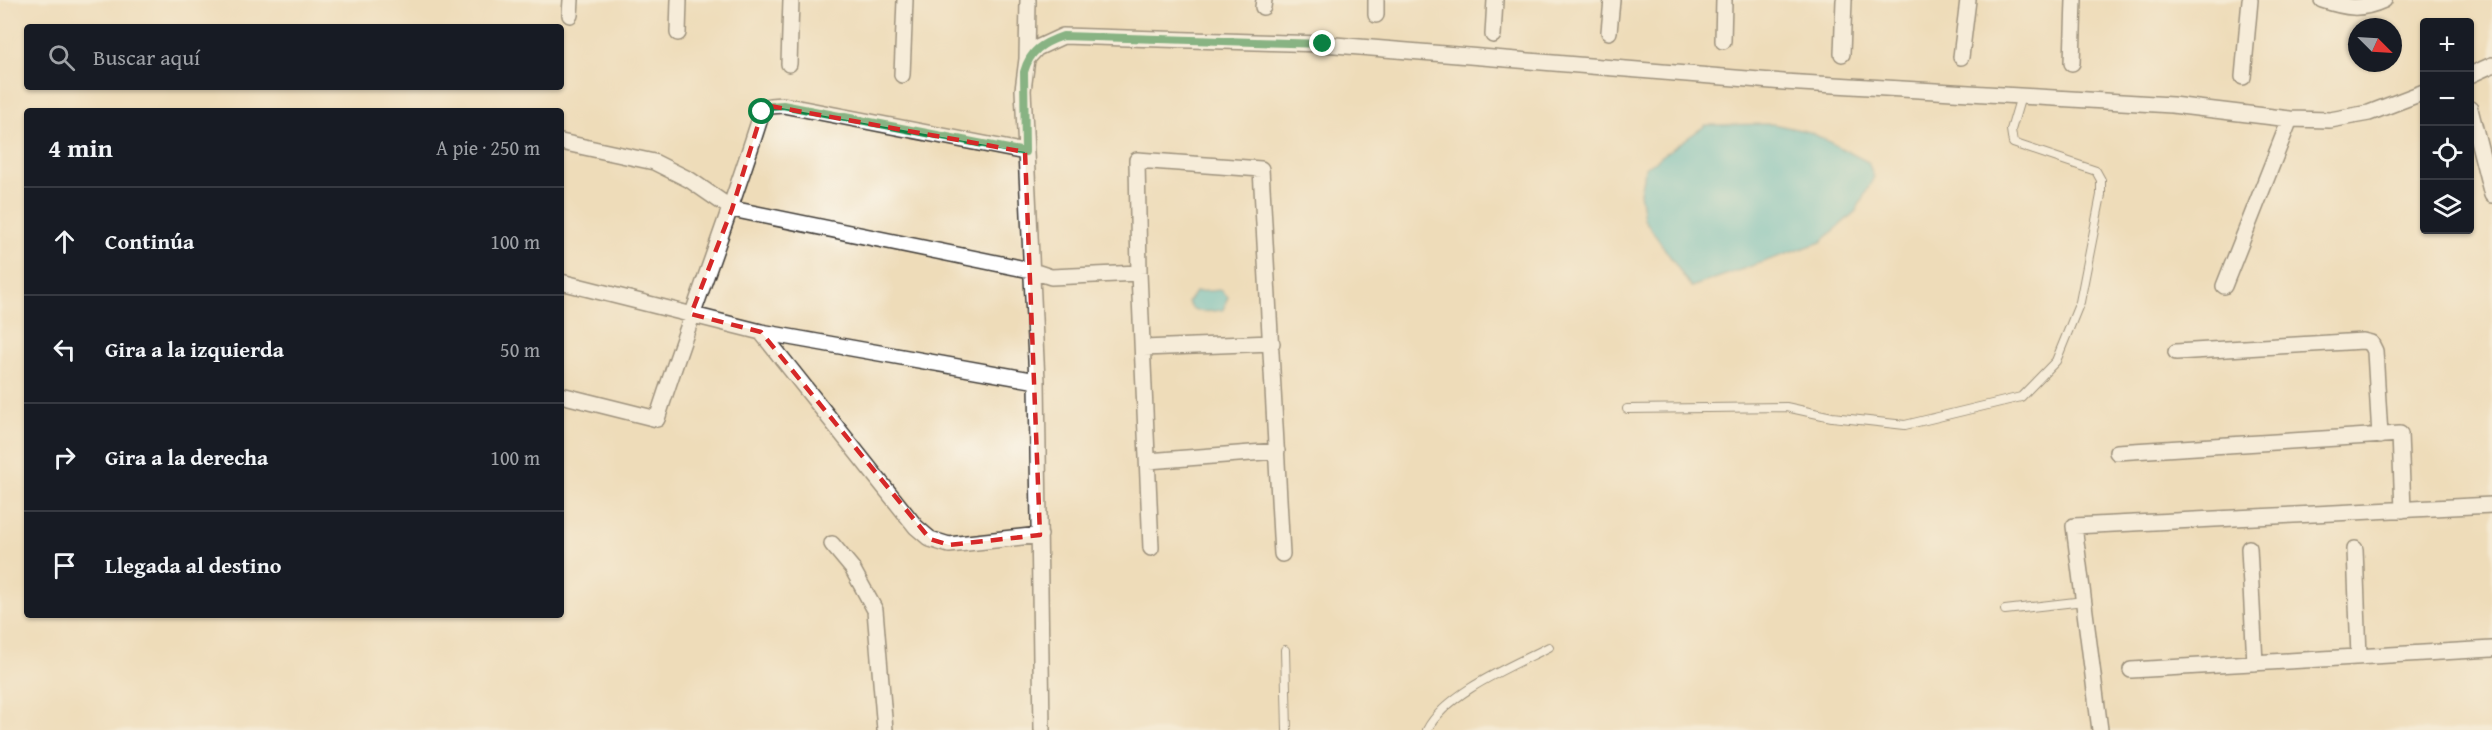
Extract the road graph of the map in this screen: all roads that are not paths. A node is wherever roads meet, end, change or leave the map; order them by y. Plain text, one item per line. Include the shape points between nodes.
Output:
1 (680, 0) edge
2 (791, 0) edge
3 (905, 0) edge
4 (1028, 0) edge
5 (1495, 0) edge
6 (1612, 0) edge
7 (1724, 0) edge
8 (1844, 0) edge
9 (1968, 0) edge
10 (2074, 0) edge
11 (2250, 0) edge
12 (2322, 0) edge
13 (2376, 2) edge
14 (1609, 32) dead end
15 (678, 33) dead end
16 (1493, 35) dead end
17 (1723, 41) dead end
18 (1842, 54) dead end
19 (1961, 57) dead end
20 (1027, 59) junction
21 (2072, 63) dead end
22 (789, 64) dead end
23 (2492, 65) edge
24 (2474, 73) edge
25 (902, 75) dead end
26 (2243, 77) dead end
27 (2420, 94) edge
28 (2021, 96) junction
29 (2290, 119) junction
30 (2474, 126) edge
31 (564, 143) edge
32 (1025, 152) junction
33 (2492, 195) edge
34 (732, 209) junction
35 (1030, 270) junction
36 (1139, 273) junction
37 (564, 283) edge
38 (2224, 286) dead end
39 (691, 314) junction
40 (760, 332) junction
41 (1272, 344) junction
42 (1143, 348) junction
43 (2176, 352) dead end
44 (1037, 381) junction
45 (564, 396) edge
46 (1627, 409) dead end
47 (2380, 436) junction
48 (1277, 451) junction
49 (2117, 452) dead end
50 (1148, 461) junction
51 (2492, 505) edge
52 (2403, 510) junction
53 (1040, 535) junction
54 (832, 544) dead end
55 (1151, 548) dead end
56 (2249, 548) dead end
57 (2355, 549) dead end
58 (1282, 554) dead end
59 (2084, 601) junction
60 (2005, 610) dead end
61 (1549, 647) dead end
62 (2492, 648) edge
63 (1285, 650) dead end
64 (2359, 657) junction
65 (2255, 663) junction
66 (2131, 670) dead end
67 (885, 730) edge
68 (1041, 730) edge
69 (1287, 730) edge
70 (1428, 730) edge
71 (2100, 730) edge

1 - 15 street
2 - 22 street
3 - 25 street
4 - 20 street
5 - 16 street
6 - 14 street
7 - 17 street
8 - 18 street
9 - 19 street
10 - 21 street
11 - 26 street
12 - 13 street via 2345,8
20 - 28 street via 1037,48 1063,36 1323,44 1784,82
20 - 32 street via 1023,90
23 - 24 street
27 - 29 street via 2369,113 2330,120
28 - 29 street via 2172,105
28 - 46 lane via 2011,130 2013,142 2096,171 2101,187 2080,302 2056,361 2021,397 1905,425 1832,417 1786,407
29 - 38 street
30 - 33 street
31 - 34 street via 654,162 690,180
32 - 34 street via 783,105 770,106 762,112
32 - 35 street
34 - 35 street
34 - 39 street
35 - 36 street via 1051,277
35 - 44 street
36 - 41 street via 1137,160 1261,169
36 - 42 street
37 - 39 street
39 - 40 street
39 - 45 street via 657,419
40 - 44 street
40 - 53 street via 916,527 930,539 949,545
41 - 42 street
41 - 48 street
42 - 50 street
43 - 47 street via 2371,343
44 - 53 street
47 - 49 street
47 - 52 street via 2400,434
48 - 50 street
48 - 58 street
50 - 55 street
51 - 52 street
52 - 59 street via 2074,526
53 - 68 street
54 - 67 street via 852,568 875,610
56 - 65 street
57 - 64 street
59 - 60 lane
59 - 71 street
61 - 70 lane via 1450,704 1432,720
62 - 64 street
63 - 69 lane
64 - 65 street
65 - 66 street

